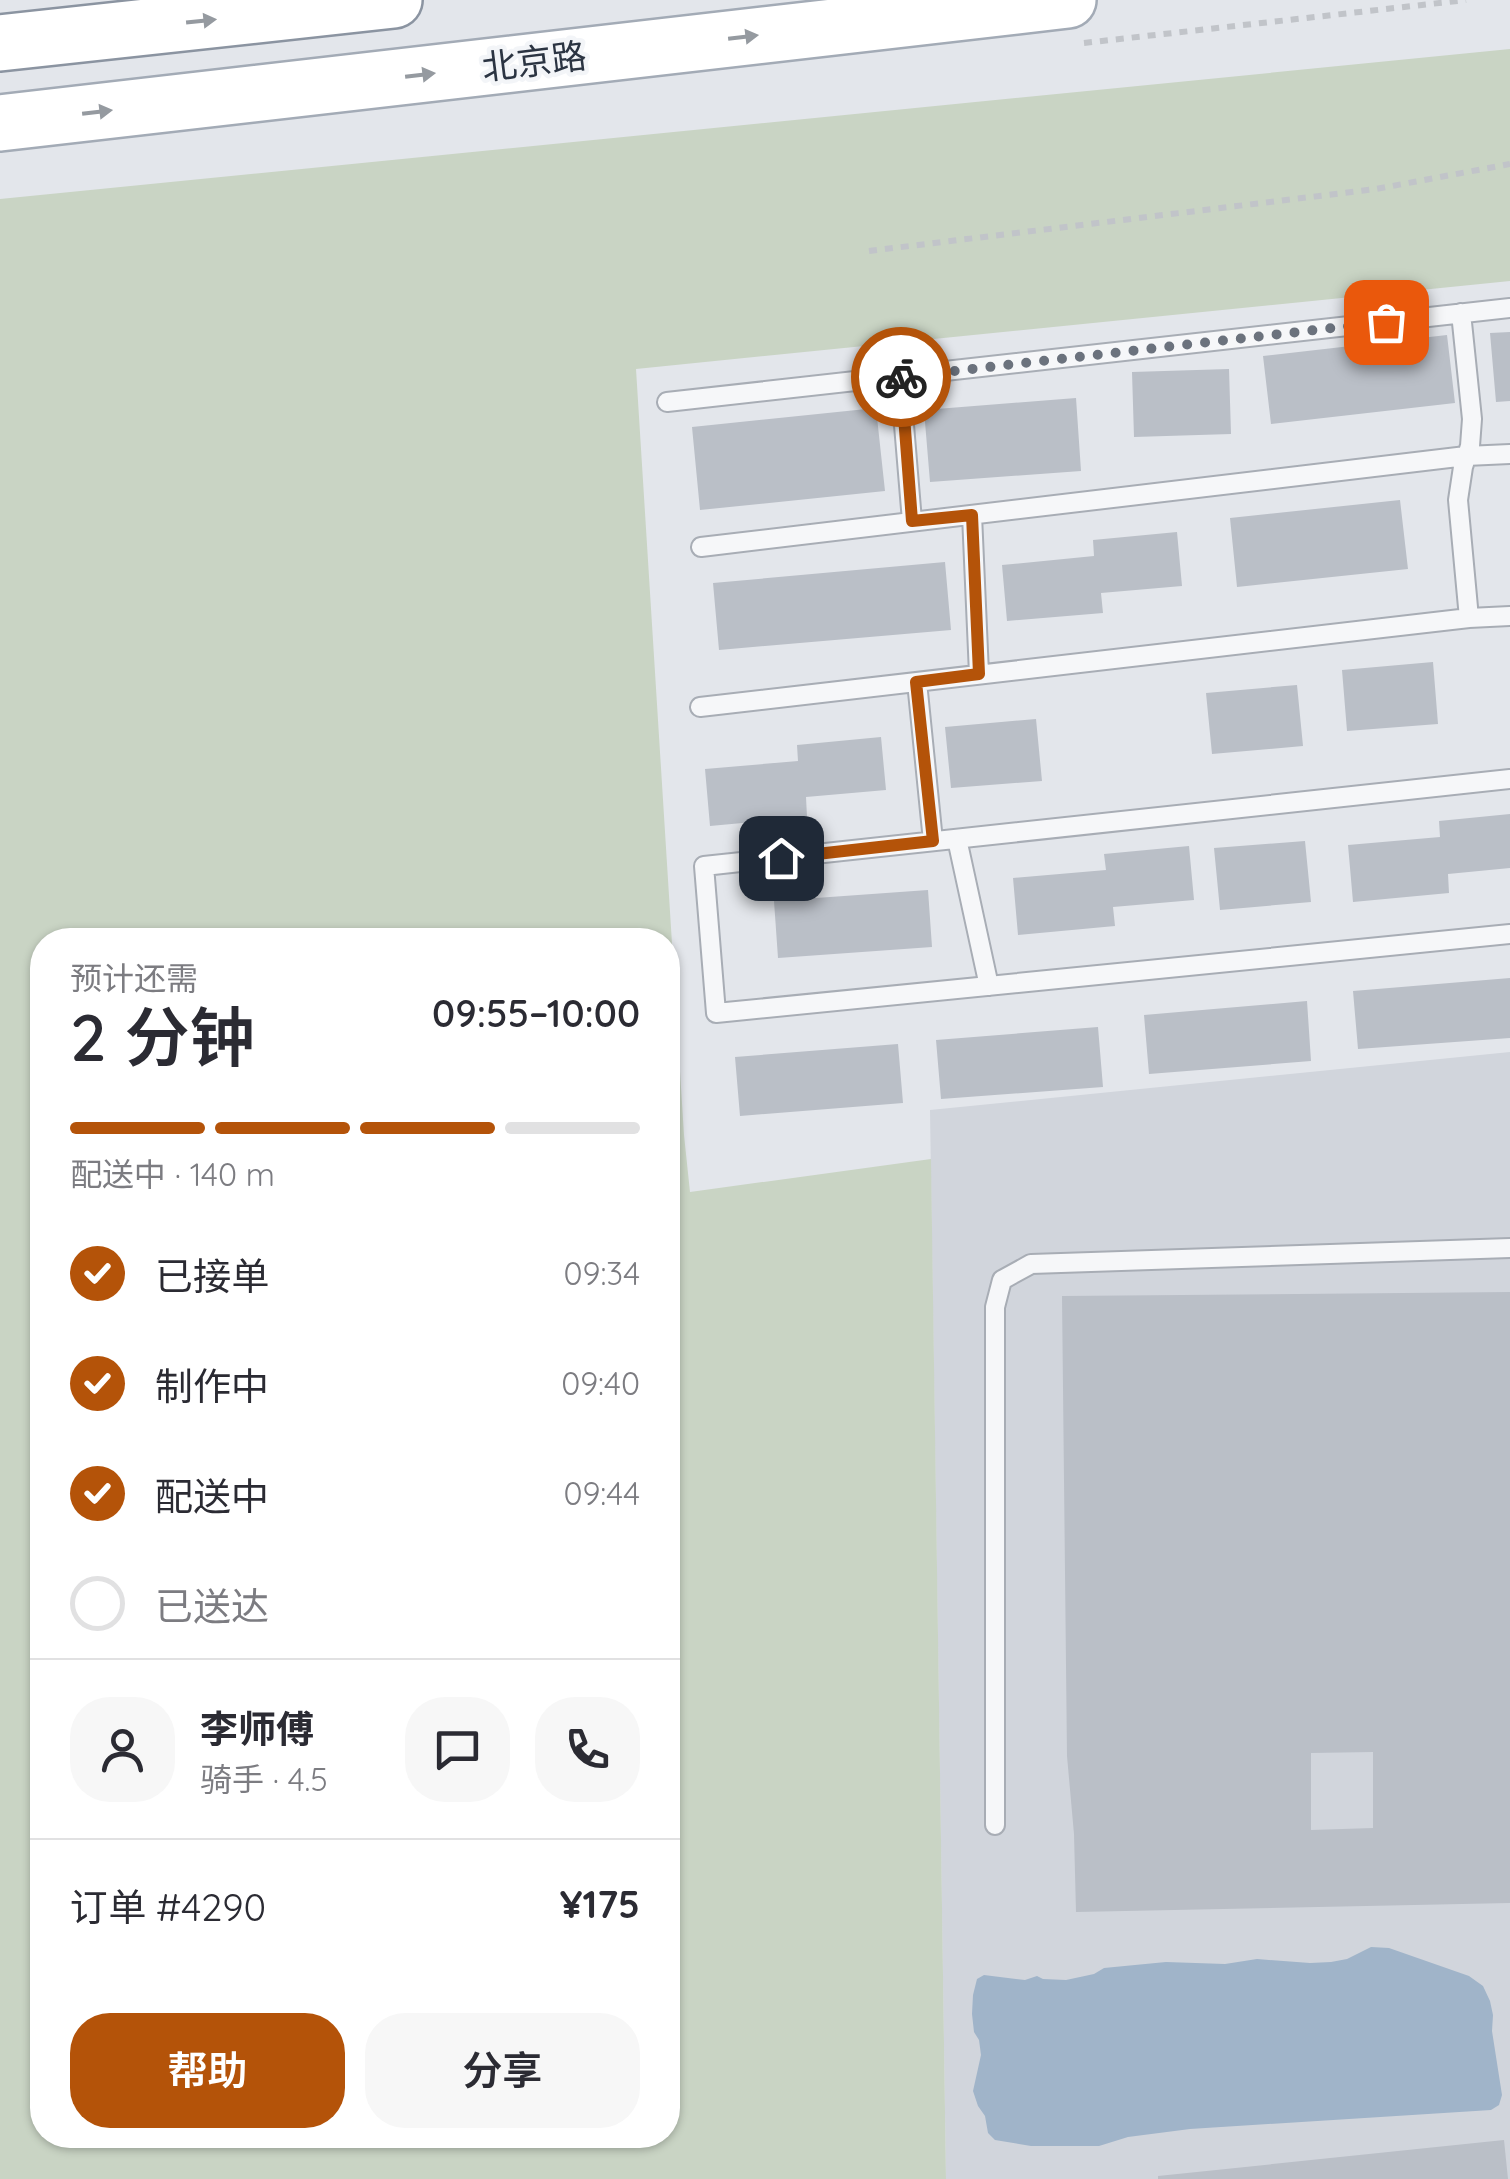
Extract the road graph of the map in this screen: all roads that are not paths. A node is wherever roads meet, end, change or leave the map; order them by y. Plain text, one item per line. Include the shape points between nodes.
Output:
1 (394, 0) edge
2 (1068, 0) edge
3 (0, 44) edge
4 (0, 123) edge
5 (1510, 308) edge
6 (1462, 313) junction
7 (900, 377) junction
8 (667, 402) dead end
9 (1510, 454) edge
10 (1466, 456) junction
11 (972, 515) junction
12 (912, 521) junction
13 (702, 546) dead end
14 (1510, 616) edge
15 (1470, 618) junction
16 (979, 674) junction
17 (916, 682) junction
18 (700, 707) dead end
19 (1510, 779) edge
20 (957, 839) junction
21 (933, 841) junction
22 (1510, 934) edge
23 (989, 986) junction
24 (1510, 1248) edge
25 (995, 1825) dead end

3 -> 1 main road
4 -> 2 main road, 北京路
5 - 6 lane
6 - 7 lane
6 - 10 lane via 1472,419
7 - 8 lane
7 - 12 lane
9 - 10 lane
10 - 11 lane
10 - 15 lane via 1458,500
11 - 12 lane
11 - 16 lane
12 - 13 lane
14 - 15 lane
15 - 16 lane
16 - 17 lane
17 - 18 lane
17 - 21 lane
19 - 20 lane
20 - 21 lane
20 - 23 lane
21 - 23 lane via 704,866 716,1014
22 - 23 lane
24 - 25 lane via 1031,1264 1002,1280 995,1308

